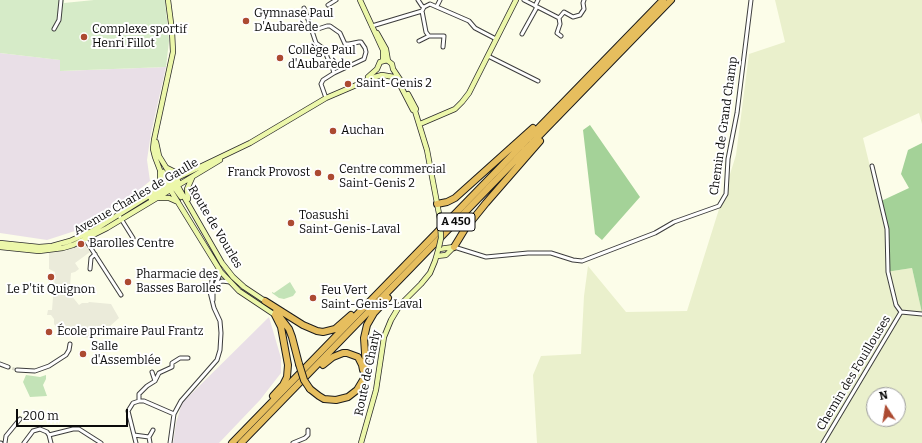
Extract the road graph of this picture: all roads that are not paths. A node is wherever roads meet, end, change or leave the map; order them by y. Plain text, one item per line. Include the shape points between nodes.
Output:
1 (61, 0) edge
2 (168, 0) edge
3 (336, 0) edge
4 (360, 0) edge
5 (418, 0) edge
6 (440, 0) edge
7 (516, 0) edge
8 (524, 0) edge
9 (538, 0) edge
10 (584, 0) edge
11 (663, 0) edge
12 (671, 0) edge
13 (751, 0) edge
14 (328, 5) dead end
15 (437, 6) junction
16 (536, 6) junction
17 (424, 7) junction
18 (304, 8) dead end
19 (422, 11) junction
20 (559, 18) junction
21 (372, 26) junction
22 (54, 29) dead end
23 (312, 32) junction
24 (522, 34) dead end
25 (428, 36) junction
26 (560, 36) dead end
27 (496, 39) junction
28 (419, 41) dead end
29 (444, 47) dead end
30 (488, 56) junction
31 (383, 61) junction
32 (388, 61) junction
33 (378, 69) junction
34 (393, 69) junction
35 (334, 73) junction
36 (385, 76) junction
37 (538, 81) dead end
38 (326, 97) junction
39 (415, 111) junction
40 (556, 119) junction
41 (545, 122) junction
42 (420, 124) junction
43 (157, 130) junction
44 (231, 152) junction
45 (165, 166) junction
46 (872, 166) dead end
47 (159, 168) junction
48 (192, 170) junction
49 (193, 177) junction
50 (172, 185) junction
51 (151, 194) junction
52 (154, 199) junction
53 (179, 203) junction
54 (437, 204) junction
55 (145, 205) junction
56 (192, 212) junction
57 (118, 214) junction
58 (122, 219) junction
59 (84, 238) junction
60 (133, 238) dead end
61 (0, 243) edge
62 (211, 245) junction
63 (0, 247) edge
64 (454, 247) junction
65 (439, 248) junction
66 (95, 254) junction
67 (209, 254) junction
68 (437, 256) junction
69 (222, 263) junction
70 (90, 269) dead end
71 (221, 272) junction
72 (402, 278) junction
73 (232, 280) junction
74 (215, 286) junction
75 (379, 292) junction
76 (121, 295) dead end
77 (265, 301) junction
78 (213, 304) junction
79 (901, 312) junction
80 (922, 314) edge
81 (277, 316) junction
82 (70, 344) dead end
83 (188, 358) dead end
84 (0, 364) edge
85 (8, 367) tunnel mouth
86 (17, 370) tunnel mouth
87 (152, 372) dead end
88 (364, 378) junction
89 (155, 381) junction
90 (296, 387) junction
91 (139, 401) junction
92 (174, 414) junction
93 (20, 418) dead end
94 (255, 420) junction
95 (153, 430) dead end
96 (308, 430) dead end
97 (49, 435) junction
98 (134, 435) junction
99 (149, 437) junction
100 (5, 443) edge
101 (24, 443) edge
102 (51, 443) edge
103 (101, 443) edge
104 (136, 443) edge
105 (150, 443) edge
106 (170, 443) edge
107 (232, 443) edge
108 (241, 443) edge
109 (293, 443) edge
110 (361, 443) edge
111 (823, 443) edge

1 - 22 street via 59,20
2 - 43 street, Route de Vourles via 173,52
3 - 14 street
4 - 21 street
5 - 17 street
6 - 15 street
7 - 27 street
8 - 16 street
9 - 16 street
10 - 20 street via 584,8 580,15 573,16 564,12
11 - 41 highway, A 450
12 - 40 highway, A 450
13 - 64 street, Chemin de Grand Champ via 724,198 716,208 674,222 656,233 582,261 551,254 528,253 486,257
15 - 17 street via 430,4
15 - 27 street
16 - 20 street
16 - 24 street
17 - 19 street
18 - 23 street
19 - 21 street
19 - 25 street
20 - 26 street via 557,33
21 - 31 street via 383,50
21 - 32 street via 386,49
23 - 35 street via 316,43 324,49
23 - 35 street via 330,26 340,33 345,44 361,42 365,48 364,59
25 - 28 street
25 - 29 street via 444,36
27 - 30 street
30 - 37 street
30 - 42 street via 469,93 455,110
31 - 32 street
31 - 33 street
32 - 34 street
33 - 36 street via 379,73
33 - 38 street, Avenue Charles de Gaulle via 370,76
34 - 36 street
34 - 39 street, Route de Charly via 401,79
35 - 38 street via 321,82
36 - 38 street, Avenue Charles de Gaulle via 368,79
36 - 39 street, Route de Charly via 394,77 398,81
38 - 44 street, Avenue Charles de Gaulle
39 - 42 street, Route de Charly
40 - 64 highway via 556,124 499,187
40 - 72 highway, A 450
41 - 54 highway via 539,123 455,198
41 - 75 highway, A 450
42 - 54 street, Route de Charly
43 - 45 street, Route de Vourles via 157,150
43 - 47 street, Route de Vourles via 154,153
44 - 48 street, Avenue Charles de Gaulle
44 - 49 street, Avenue Charles de Gaulle
45 - 48 street via 171,171 184,173
45 - 50 street, Route de Vourles
46 - 79 street via 887,229 888,272 896,305
47 - 50 street
47 - 51 street via 160,181
48 - 50 street
49 - 50 street, Avenue Charles de Gaulle
49 - 56 street via 186,194
50 - 51 street, Avenue Charles de Gaulle
50 - 52 street, Avenue Charles de Gaulle
50 - 53 street, Route de Vourles
50 - 55 street
50 - 56 street, Route de Vourles
51 - 57 street, Avenue Charles de Gaulle
52 - 53 street via 166,197
52 - 55 street, Avenue Charles de Gaulle
53 - 67 street, Route de Vourles
54 - 65 street, Route de Charly, bridge via 441,238
55 - 58 street, Avenue Charles de Gaulle
56 - 62 street, Route de Vourles
57 - 58 street
57 - 59 street, Avenue Charles de Gaulle
58 - 59 street, Avenue Charles de Gaulle
58 - 60 street
59 - 61 street, Avenue Charles de Gaulle via 47,247
59 - 63 street, Avenue Charles de Gaulle via 63,248 48,250
59 - 66 street
62 - 67 street
62 - 69 street, Route de Vourles
64 - 65 street
64 - 68 street via 446,255
65 - 68 street, Route de Charly
66 - 70 street via 91,258
66 - 76 street
67 - 71 street, Route de Vourles
68 - 110 street, Route de Charly via 430,273 400,305 390,320 384,337 376,390
69 - 71 street
69 - 73 street, Route de Vourles
71 - 73 street via 227,273
71 - 74 street, Route de Vourles
71 - 78 street, Route de Vourles via 212,280 210,292
72 - 88 highway via 401,283 374,313 367,325 364,338
72 - 90 highway, A 450
73 - 74 street, Route de Vourles via 222,281
73 - 77 street, Route de Vourles
73 - 81 street, Route de Vourles via 239,291
74 - 78 street, Route de Vourles
75 - 77 highway via 373,294 340,326 323,332 309,329
75 - 94 highway, A 450
77 - 81 highway
78 - 92 street, Route de Vourles via 220,320 221,337 217,360 181,401
79 - 80 street
79 - 111 street, Chemin des Fouillouses
81 - 88 highway, bridge via 289,329 304,380 319,396 324,399 342,399 354,393
81 - 94 highway via 283,333 288,364 287,377
82 - 86 street via 66,355 49,366 35,371
83 - 89 street via 180,358 172,363 172,367 159,373
84 - 85 street
87 - 89 street
88 - 90 highway via 364,369 355,355 343,353 327,361 300,387
89 - 91 street via 139,394
90 - 108 highway, A 450
91 - 92 street
91 - 98 street via 132,403 128,411
92 - 106 street, Route de Vourles
93 - 100 street via 6,436
94 - 107 highway, A 450
95 - 99 street
96 - 109 street via 305,438
97 - 101 street via 42,430 35,430
97 - 102 street
97 - 103 street via 79,429
98 - 99 street
98 - 104 street
99 - 105 street

